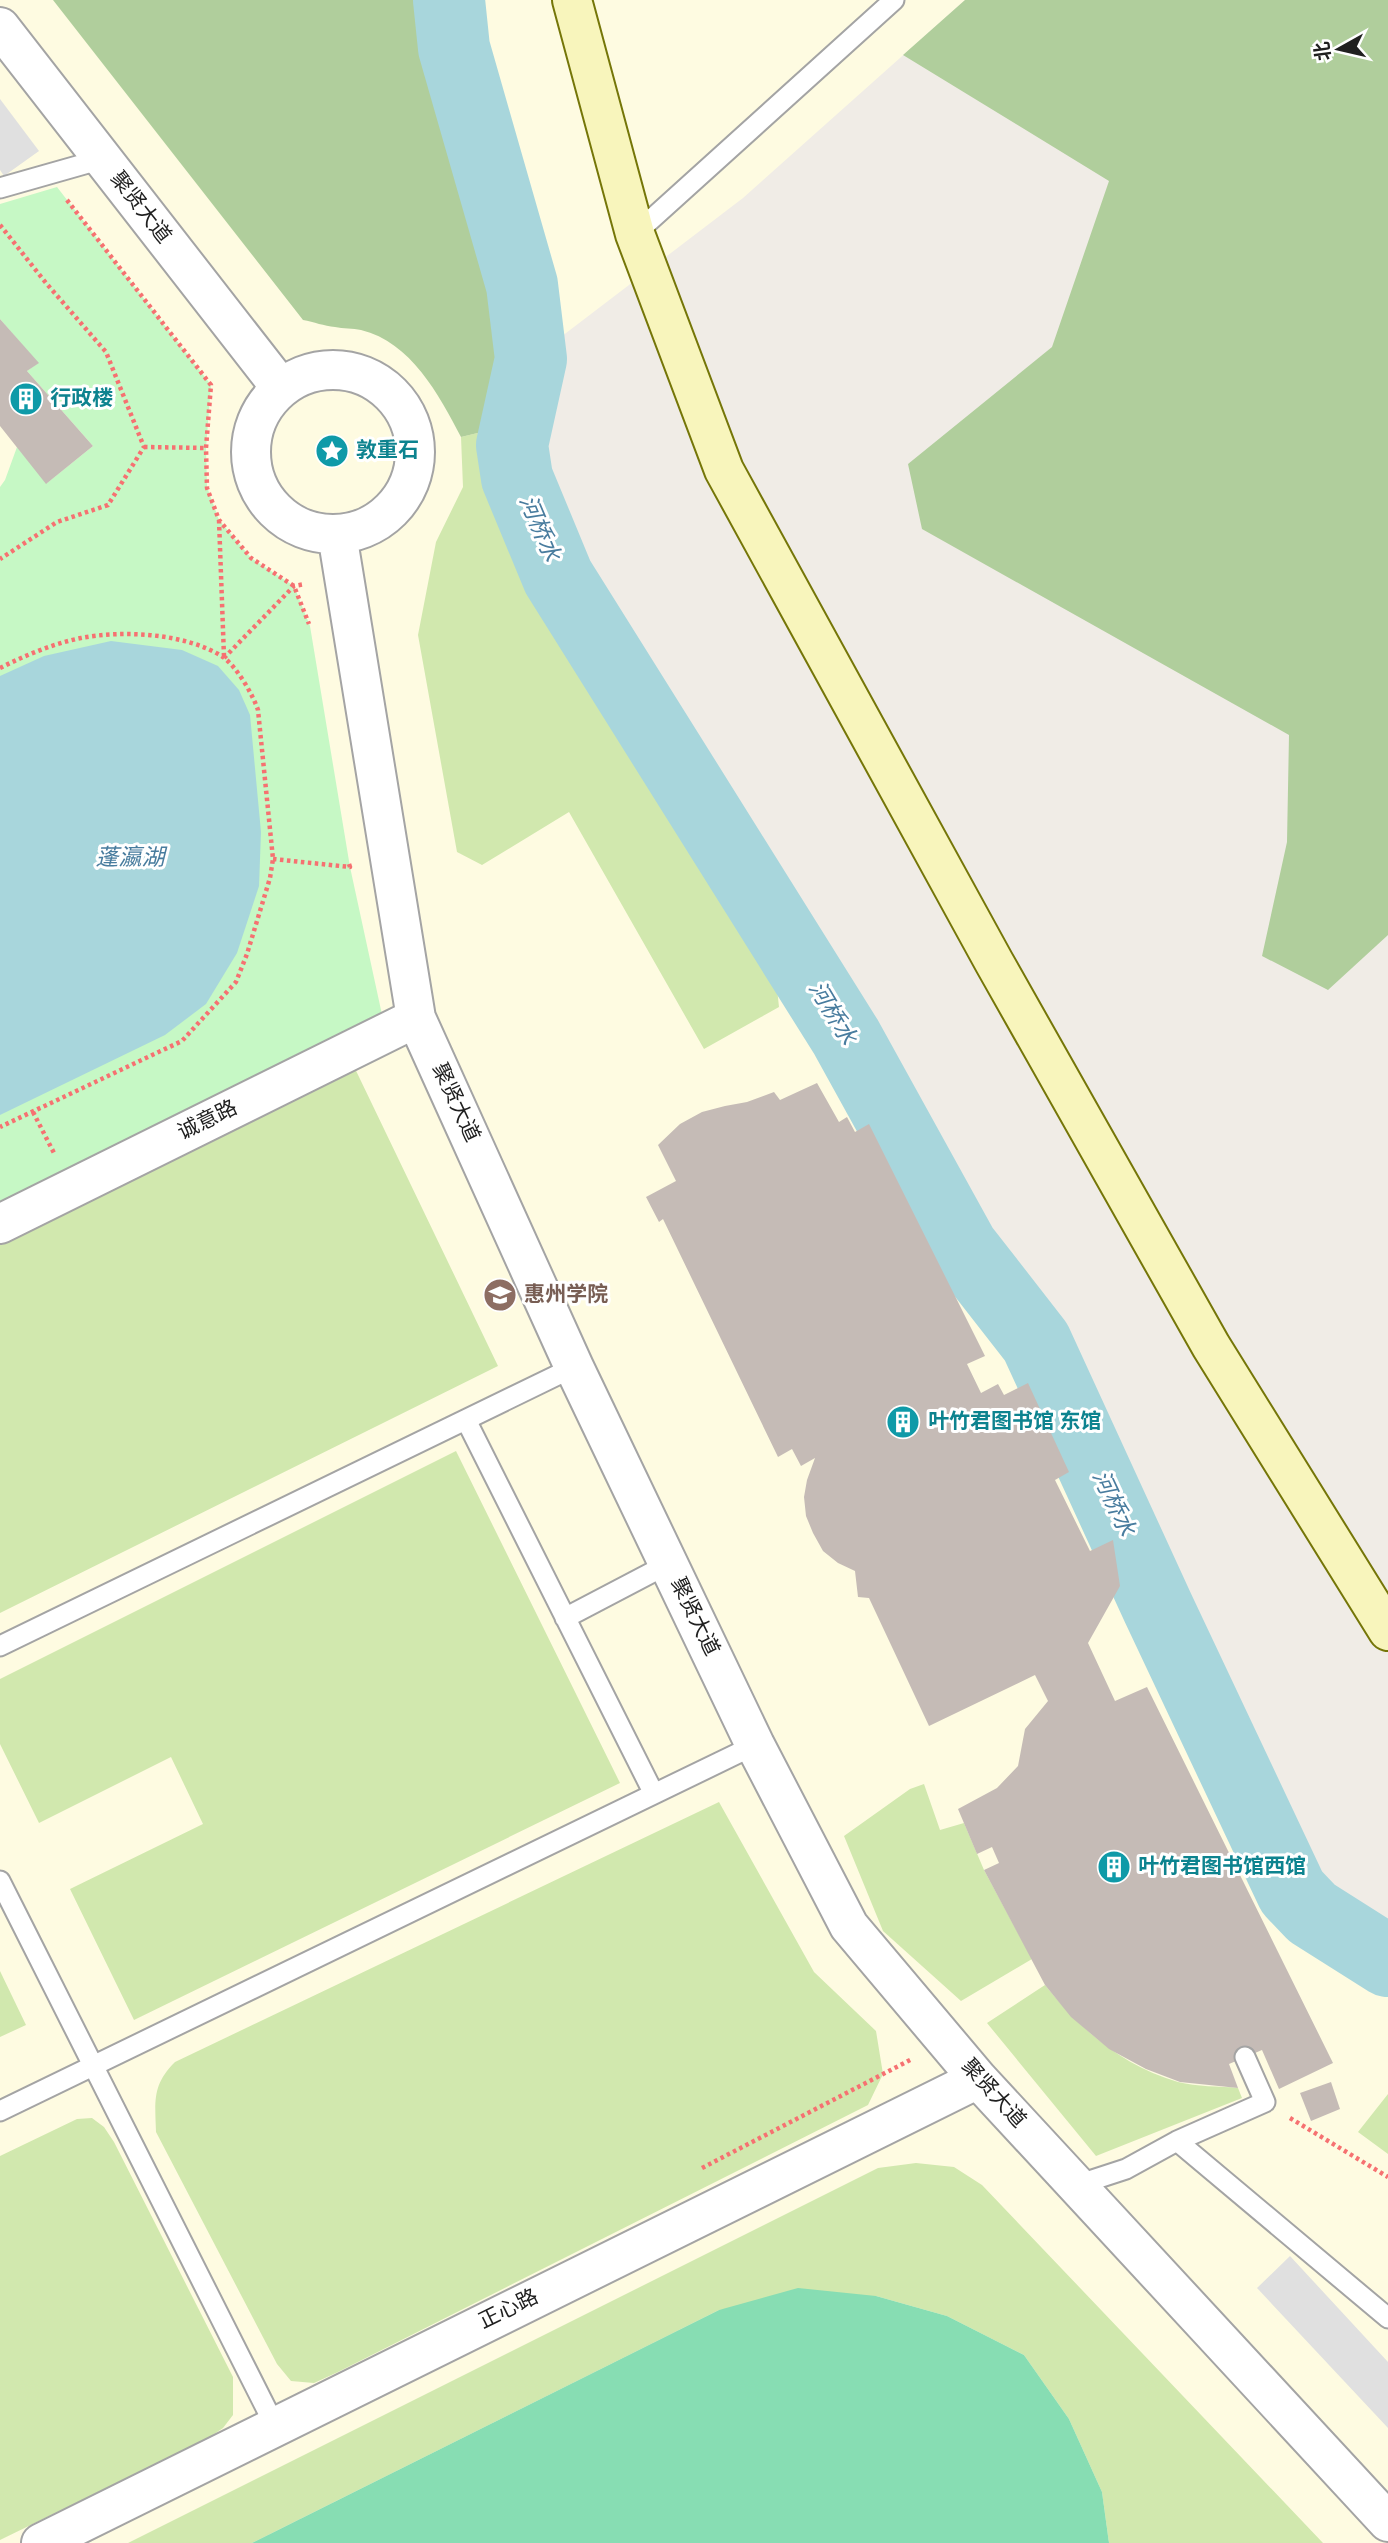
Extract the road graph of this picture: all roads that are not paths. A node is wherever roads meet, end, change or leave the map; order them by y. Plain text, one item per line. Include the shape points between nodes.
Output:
1 (572, 0) edge
2 (894, 0) edge
3 (0, 27) edge
4 (103, 159) junction
5 (0, 188) edge
6 (635, 234) junction
7 (281, 388) junction
8 (337, 534) junction
9 (416, 1018) junction
10 (0, 1224) edge
11 (574, 1367) junction
12 (466, 1420) junction
13 (668, 1564) junction
14 (565, 1618) junction
15 (1388, 1631) edge
16 (0, 1646) edge
17 (755, 1745) junction
18 (654, 1794) junction
19 (0, 1881) edge
20 (1245, 2057) dead end
21 (92, 2066) junction
22 (978, 2079) junction
23 (0, 2110) edge
24 (1177, 2141) junction
25 (1077, 2185) junction
26 (1388, 2318) edge
27 (275, 2426) junction
28 (1388, 2522) edge
29 (41, 2543) edge

1 - 6 street
2 - 6 lane
3 - 4 street, 聚贤大道
4 - 5 lane
4 - 7 street, 聚贤大道
6 - 15 street via 724,470 1211,1346
7 - 8 street via 256,422 251,444 252,468 260,490 291,524
7 - 8 street via 310,373 337,370 364,376 388,390 405,412 414,439 414,467 405,493 387,514 364,529
8 - 9 street, 聚贤大道
9 - 10 street, 诚意路
9 - 11 street, 聚贤大道
11 - 12 lane
11 - 13 street, 聚贤大道
12 - 14 lane
12 - 16 lane
13 - 14 lane
13 - 17 street, 聚贤大道
14 - 18 lane
17 - 18 lane
17 - 22 street, 聚贤大道 via 849,1926
18 - 21 lane
19 - 21 lane
20 - 24 lane via 1265,2102
21 - 23 lane
21 - 27 lane
22 - 25 street, 聚贤大道
22 - 27 street, 正心路
24 - 25 lane via 1126,2169
24 - 26 lane
25 - 28 street, 聚贤大道
27 - 29 street, 正心路

